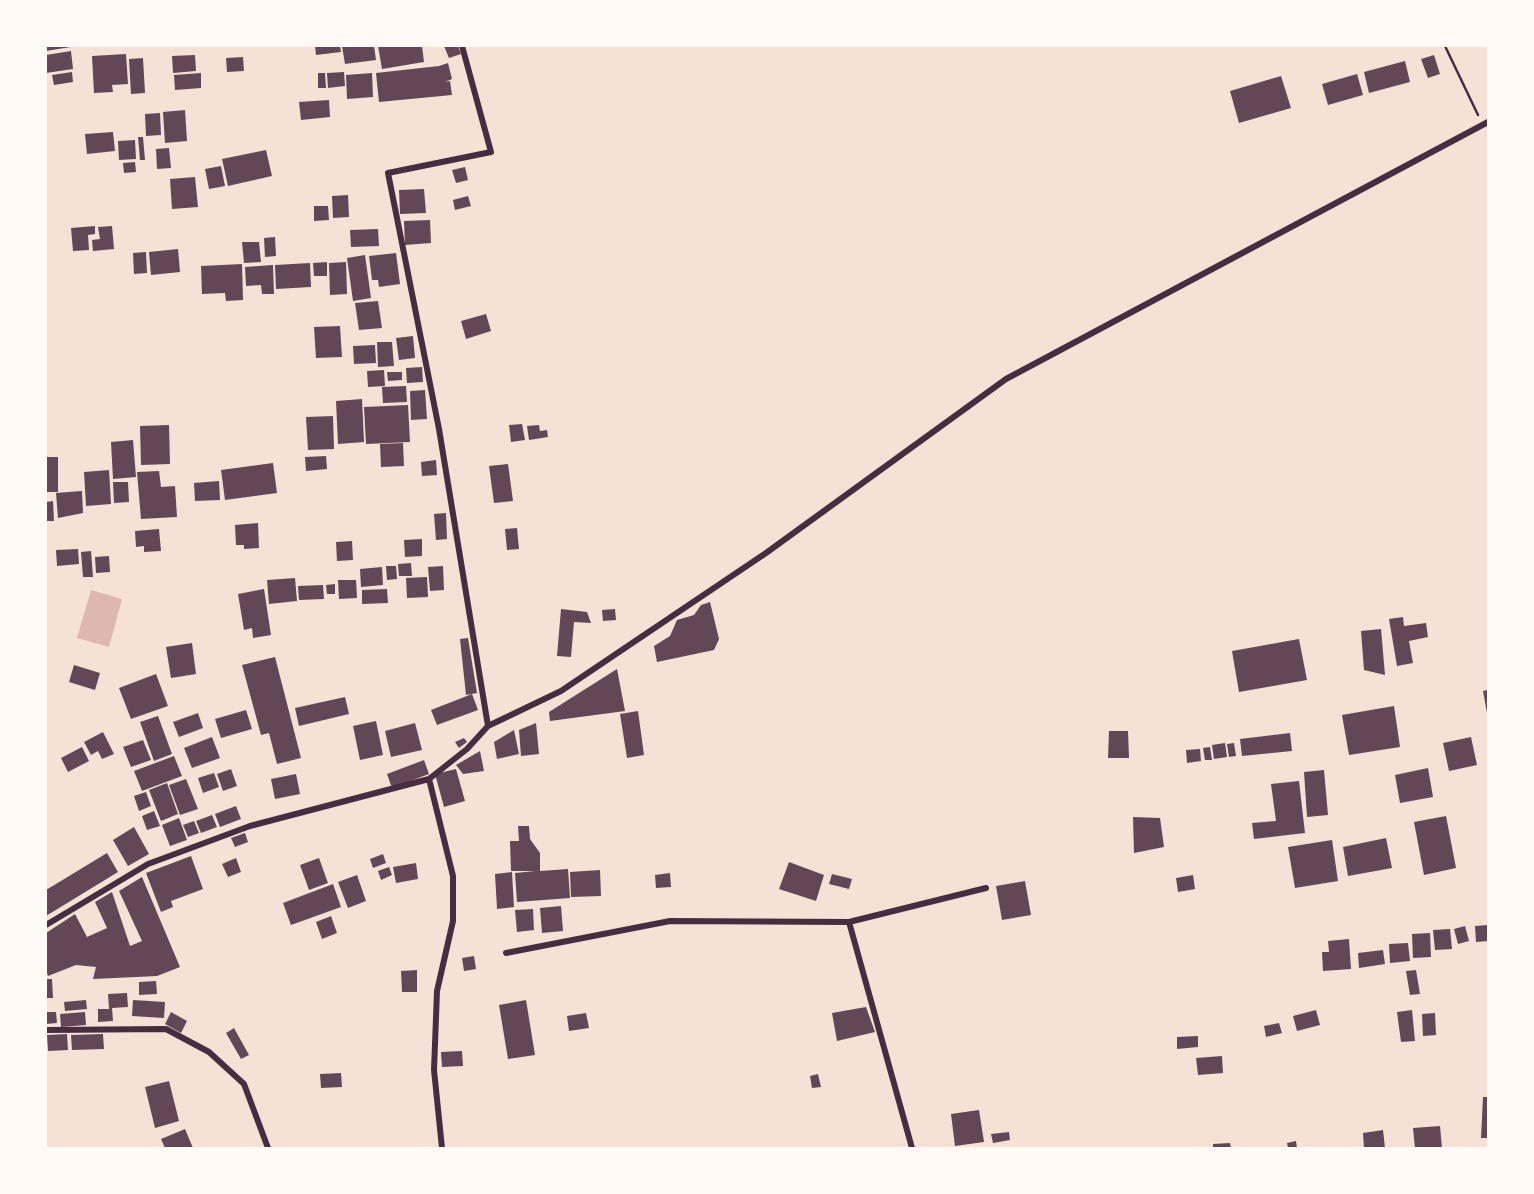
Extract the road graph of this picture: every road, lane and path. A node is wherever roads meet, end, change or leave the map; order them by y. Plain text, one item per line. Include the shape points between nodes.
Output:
1 (462, 46) edge
2 (1445, 46) edge
3 (1485, 123) edge
4 (488, 726) junction
5 (429, 779) junction
6 (986, 888) dead end
7 (849, 922) junction
8 (46, 925) edge
9 (506, 953) dead end
10 (46, 1030) edge
11 (268, 1149) edge
12 (442, 1149) edge
13 (912, 1149) edge

1 - 4 street via 491,152 388,173 439,429
2 - 3 path
3 - 4 street via 1006,379 766,553 561,691
4 - 5 street
5 - 8 street via 250,826 148,864
5 - 12 street via 453,876 453,921 437,991 433,1070
6 - 7 street
7 - 9 street via 670,920
7 - 13 street
10 - 11 street via 166,1029 209,1052 243,1084

